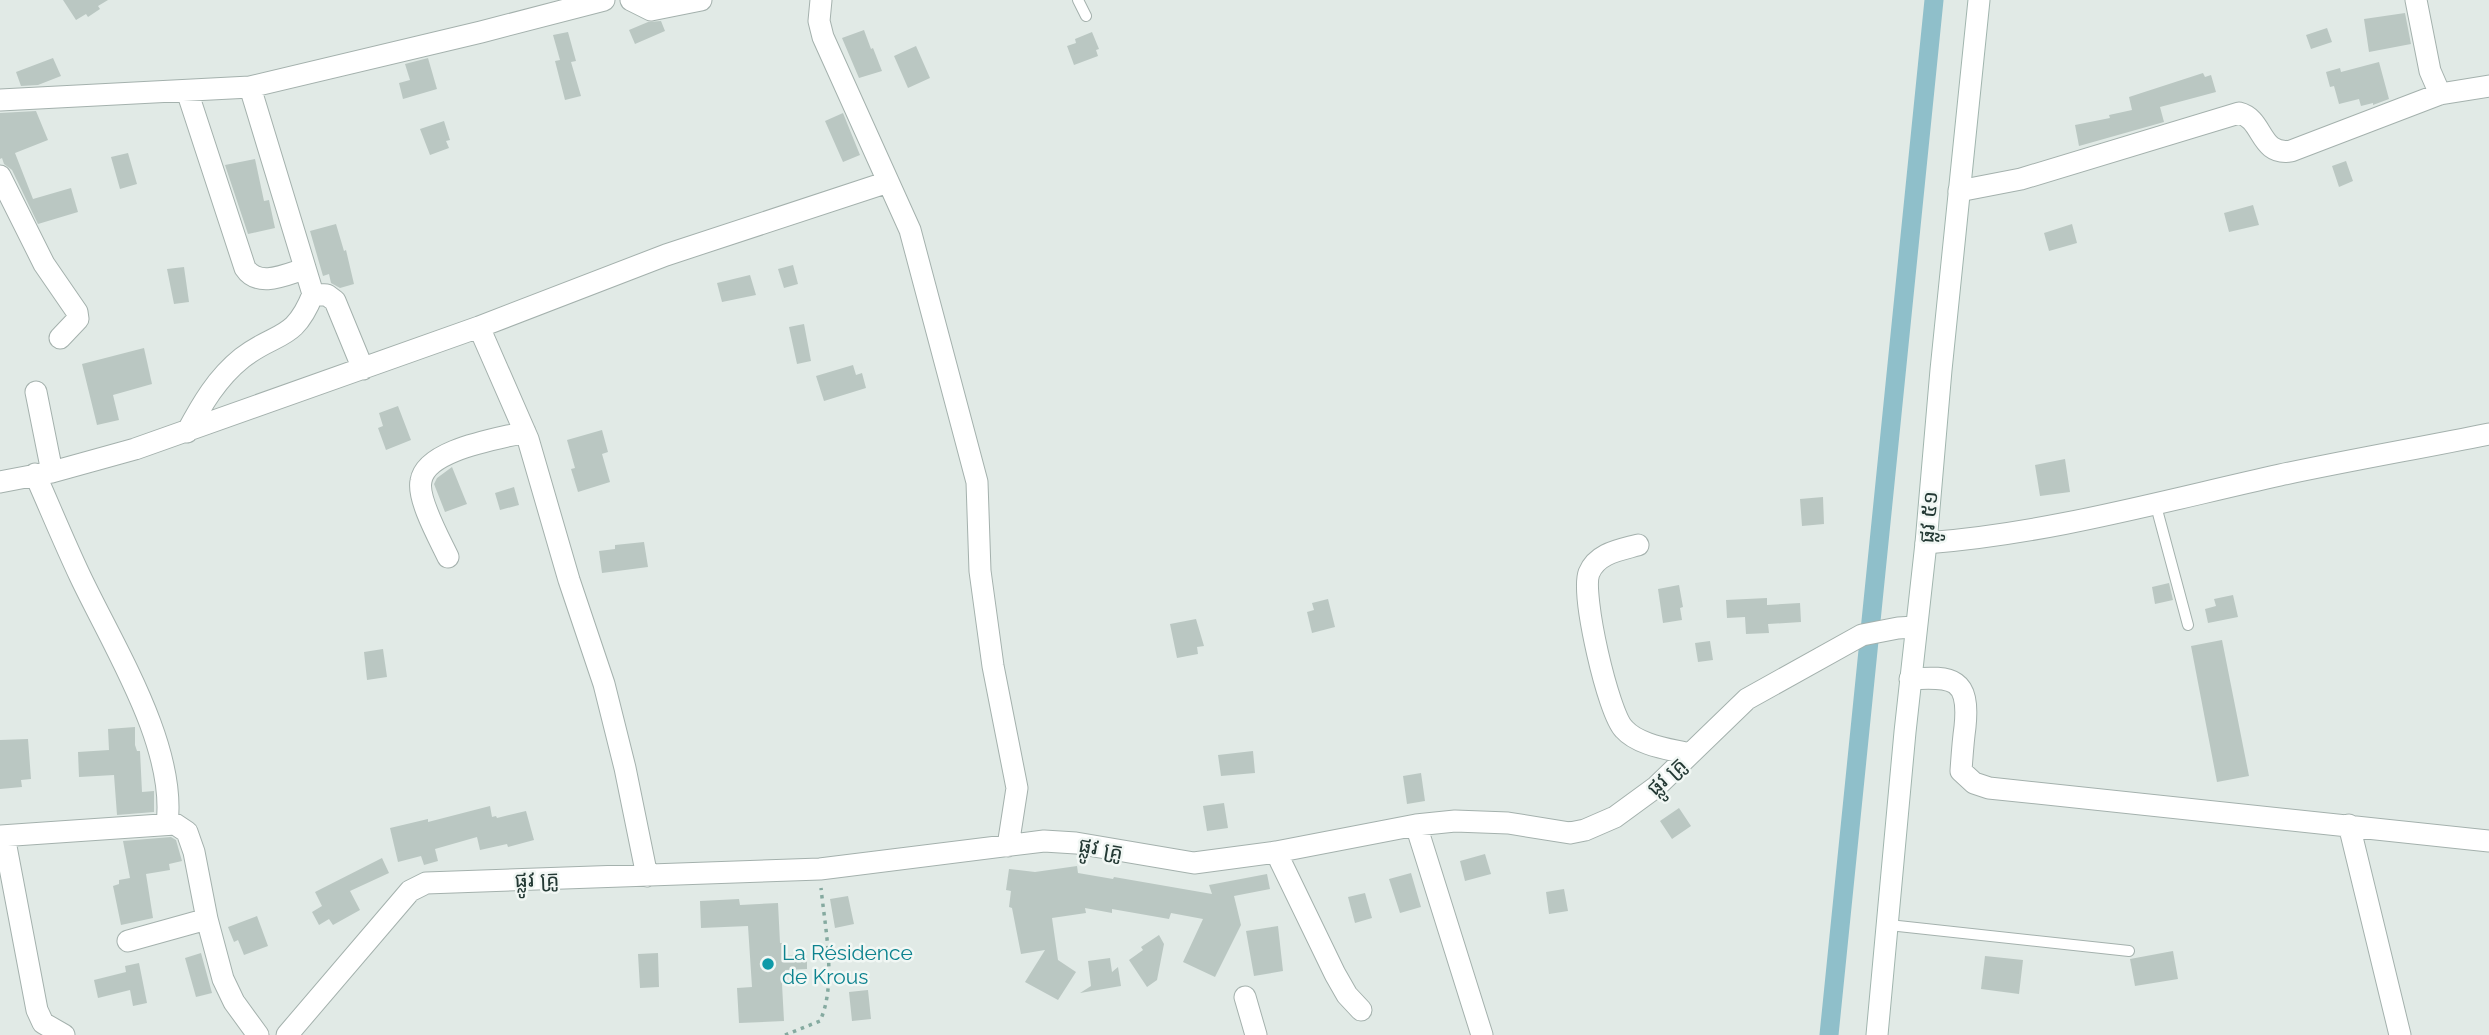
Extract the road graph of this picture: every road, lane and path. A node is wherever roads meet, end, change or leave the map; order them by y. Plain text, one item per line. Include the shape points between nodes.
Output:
1 (604, 0) edge
2 (631, 0) edge
3 (701, 0) edge
4 (821, 0) edge
5 (1078, 0) edge
6 (1979, 0) edge
7 (2416, 0) edge
8 (1086, 16) dead end
9 (2489, 86) edge
10 (250, 87) junction
11 (187, 91) junction
12 (2440, 94) junction
13 (0, 100) edge
14 (0, 176) edge
15 (888, 182) junction
16 (1959, 191) junction
17 (304, 269) junction
18 (313, 294) junction
19 (480, 327) junction
20 (60, 338) dead end
21 (363, 369) junction
22 (36, 392) dead end
23 (187, 432) junction
24 (525, 432) junction
25 (2489, 433) edge
26 (43, 473) junction
27 (0, 482) edge
28 (2156, 506) junction
29 (1926, 543) junction
30 (1638, 545) dead end
31 (448, 557) dead end
32 (2188, 625) dead end
33 (1907, 627) junction
34 (1910, 680) junction
35 (1689, 754) junction
36 (167, 824) junction
37 (1416, 825) junction
38 (2349, 825) junction
39 (2, 836) edge
40 (2489, 841) edge
41 (1008, 846) junction
42 (1276, 852) junction
43 (820, 869) junction
44 (647, 876) junction
45 (207, 919) junction
46 (1889, 925) junction
47 (128, 941) dead end
48 (2129, 951) dead end
49 (1245, 997) dead end
50 (1361, 1010) dead end
51 (64, 1035) edge
52 (258, 1035) edge
53 (287, 1035) edge
54 (785, 1035) edge
55 (1256, 1035) edge
56 (1482, 1035) edge
57 (1877, 1035) edge
58 (2400, 1035) edge

1 - 10 street
2 - 3 street via 651,10
4 - 15 street via 823,37
5 - 8 lane
6 - 16 street, ផ្លូវ ៥១
7 - 12 street via 2430,71
9 - 12 street
10 - 11 street
10 - 17 street
11 - 13 street
11 - 17 street via 245,268 261,279
12 - 16 street via 2291,151 2273,150 2249,118 2239,113 2021,179
14 - 20 street via 44,264 77,312 78,319
15 - 19 street via 666,255
15 - 41 street via 910,230 977,482 980,571 1017,788
16 - 29 street, ផ្លូវ ៥១
17 - 18 street
18 - 21 street via 335,301
18 - 23 street via 292,330 244,357 216,382
19 - 21 street
19 - 24 street
21 - 23 street
22 - 26 street
23 - 26 street
24 - 31 street via 448,453 425,472 422,497
24 - 44 street via 604,684
25 - 28 street via 2280,475
26 - 27 street
26 - 36 street via 80,575 150,721 168,793
28 - 29 street via 1980,539
28 - 32 lane
29 - 33 street, ផ្លូវ ៥១
30 - 35 street via 1598,559 1589,573 1586,591 1594,634 1622,728 1630,736
33 - 34 street, ផ្លូវ ៥១
33 - 35 street, ផ្លូវ គ្រូ via 1862,635 1747,699
34 - 38 street via 1936,677 1956,683 1966,695 1961,771 1982,786
34 - 46 street, ផ្លូវ ៥១
35 - 37 street, ផ្លូវ គ្រូ via 1641,799 1585,830 1570,833 1482,821
36 - 39 street
36 - 45 street via 187,832
37 - 42 street, ផ្លូវ គ្រូ
37 - 56 street
38 - 40 street
38 - 58 street
39 - 51 street via 37,1010 43,1023
41 - 42 street, ផ្លូវ គ្រូ via 1060,841 1194,863
41 - 43 street, ផ្លូវ គ្រូ
42 - 50 street via 1335,974
43 - 44 street, ផ្លូវ គ្រូ
43 - 54 path via 827,999 820,1021
44 - 53 street, ផ្លូវ គ្រូ via 456,880 419,886
45 - 47 street
45 - 52 street via 223,979
46 - 48 lane
46 - 57 street, ផ្លូវ ៥១
49 - 55 street

